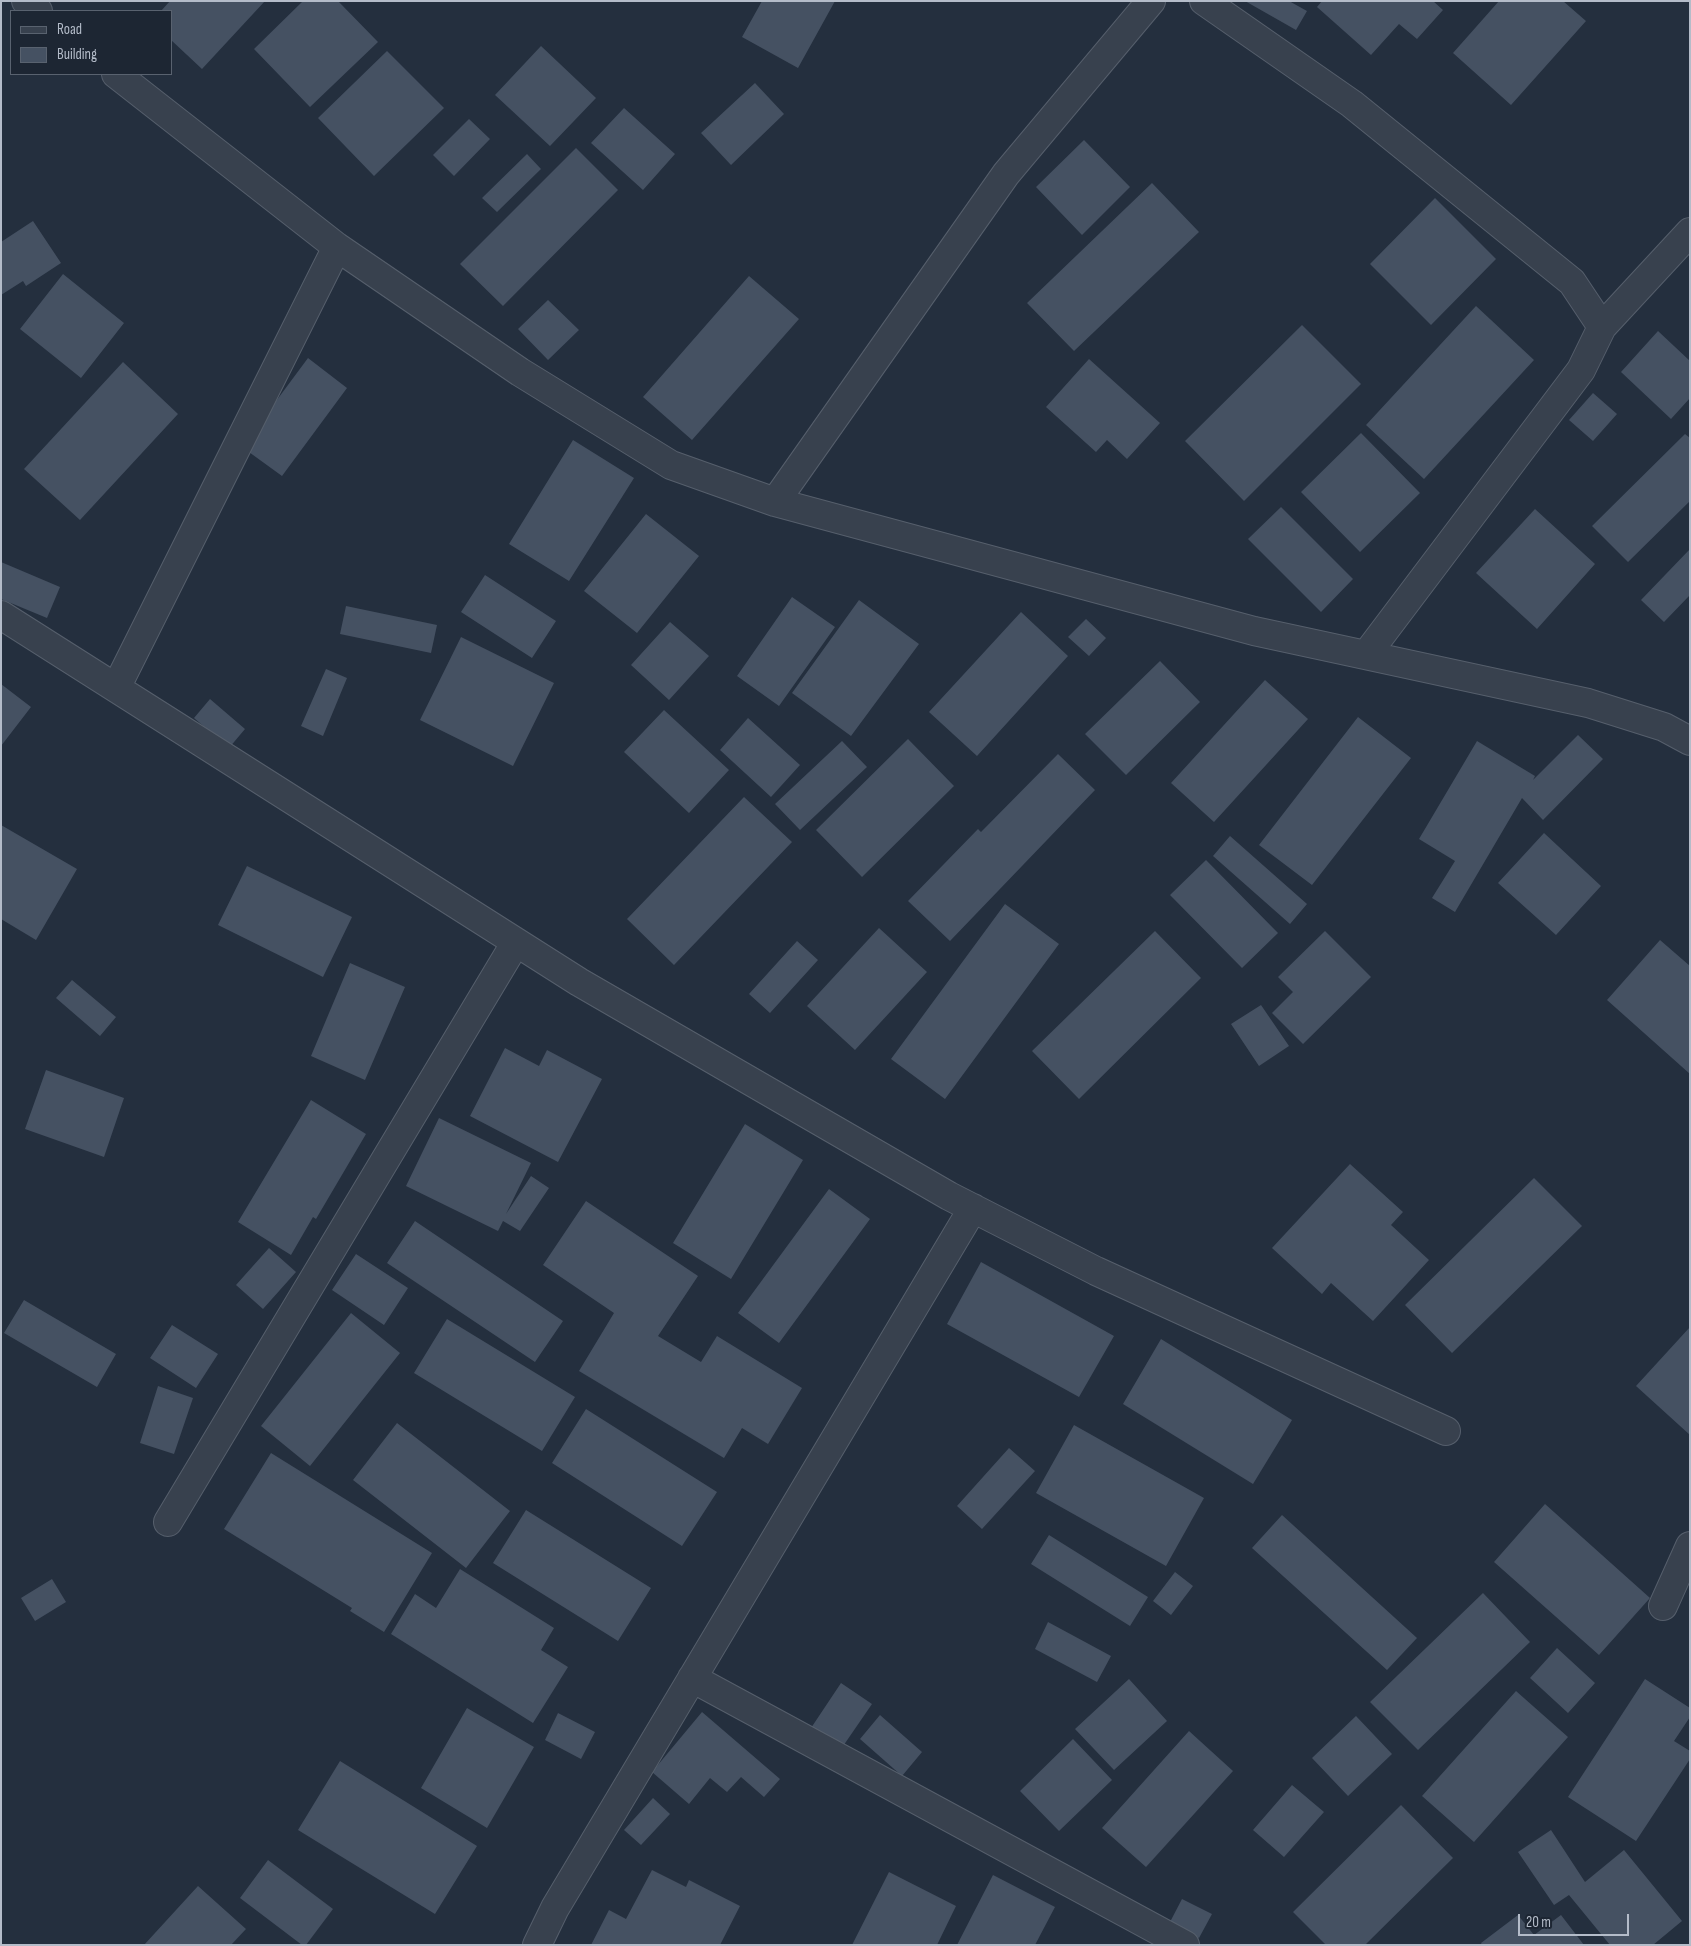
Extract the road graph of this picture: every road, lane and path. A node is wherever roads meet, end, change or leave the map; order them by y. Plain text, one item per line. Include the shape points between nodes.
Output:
1 (26, 1) edge
2 (1151, 1) edge
3 (1204, 1) edge
4 (37, 10) edge
5 (117, 75) edge
6 (1690, 232) edge
7 (337, 247) junction
8 (1602, 328) junction
9 (775, 502) junction
10 (1, 614) edge
11 (1366, 655) junction
12 (116, 688) junction
13 (1690, 741) edge
14 (516, 942) junction
15 (973, 1208) junction
16 (1446, 1431) dead end
17 (168, 1522) dead end
18 (1690, 1546) edge
19 (1663, 1606) dead end
20 (692, 1678) junction
21 (537, 1945) edge
22 (1185, 1945) edge

1 - 4 street
2 - 9 street via 1006,174
3 - 8 street via 1352,104 1572,282
5 - 7 street
6 - 8 street
7 - 9 street via 520,372 671,464
7 - 12 street
8 - 11 street via 1581,370
9 - 11 street via 1254,631
10 - 12 street
11 - 13 street via 1588,703 1664,727
12 - 14 street
14 - 15 street via 578,982
14 - 17 street
15 - 16 street via 1096,1271
15 - 20 street
18 - 19 street
20 - 21 street via 555,1908
20 - 22 street

